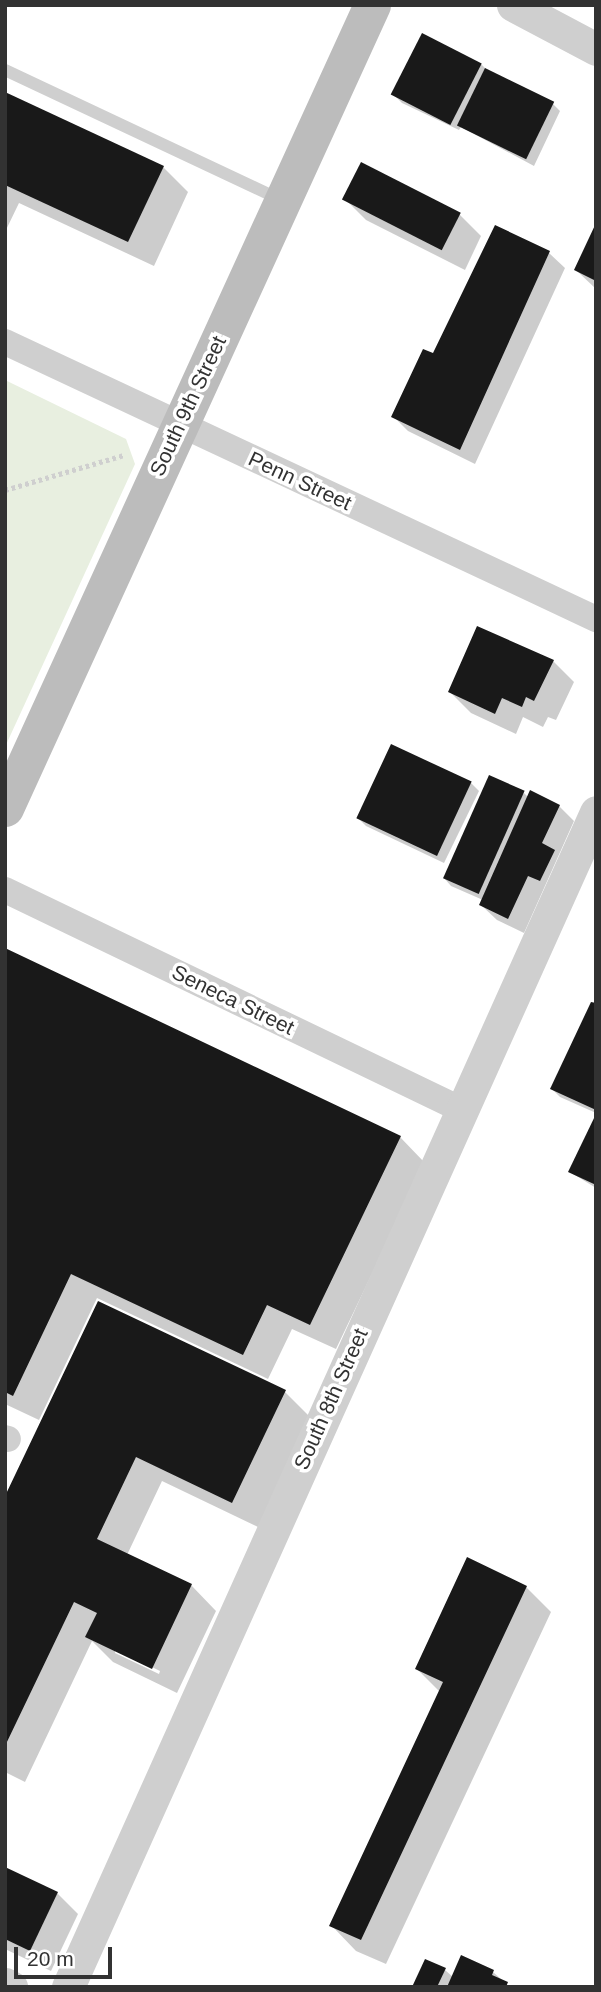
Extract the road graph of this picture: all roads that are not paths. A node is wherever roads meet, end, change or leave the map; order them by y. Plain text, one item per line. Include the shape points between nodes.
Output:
1 (372, 5) edge
2 (513, 5) edge
3 (596, 49) edge
4 (5, 70) edge
5 (282, 200) junction
6 (5, 342) edge
7 (179, 424) junction
8 (596, 619) edge
9 (5, 808) edge
10 (596, 812) edge
11 (5, 890) edge
12 (460, 1109) junction
13 (5, 1984) edge
14 (11, 1987) edge
15 (68, 1987) edge

1 - 5 main road, South 9th Street
2 - 3 street
4 - 5 lane
5 - 7 main road, South 9th Street
6 - 7 street, Penn Street
7 - 8 street, Penn Street
7 - 9 main road, South 9th Street
10 - 12 street, South 8th Street
11 - 12 street, Seneca Street
12 - 15 street, South 8th Street
13 - 14 street

